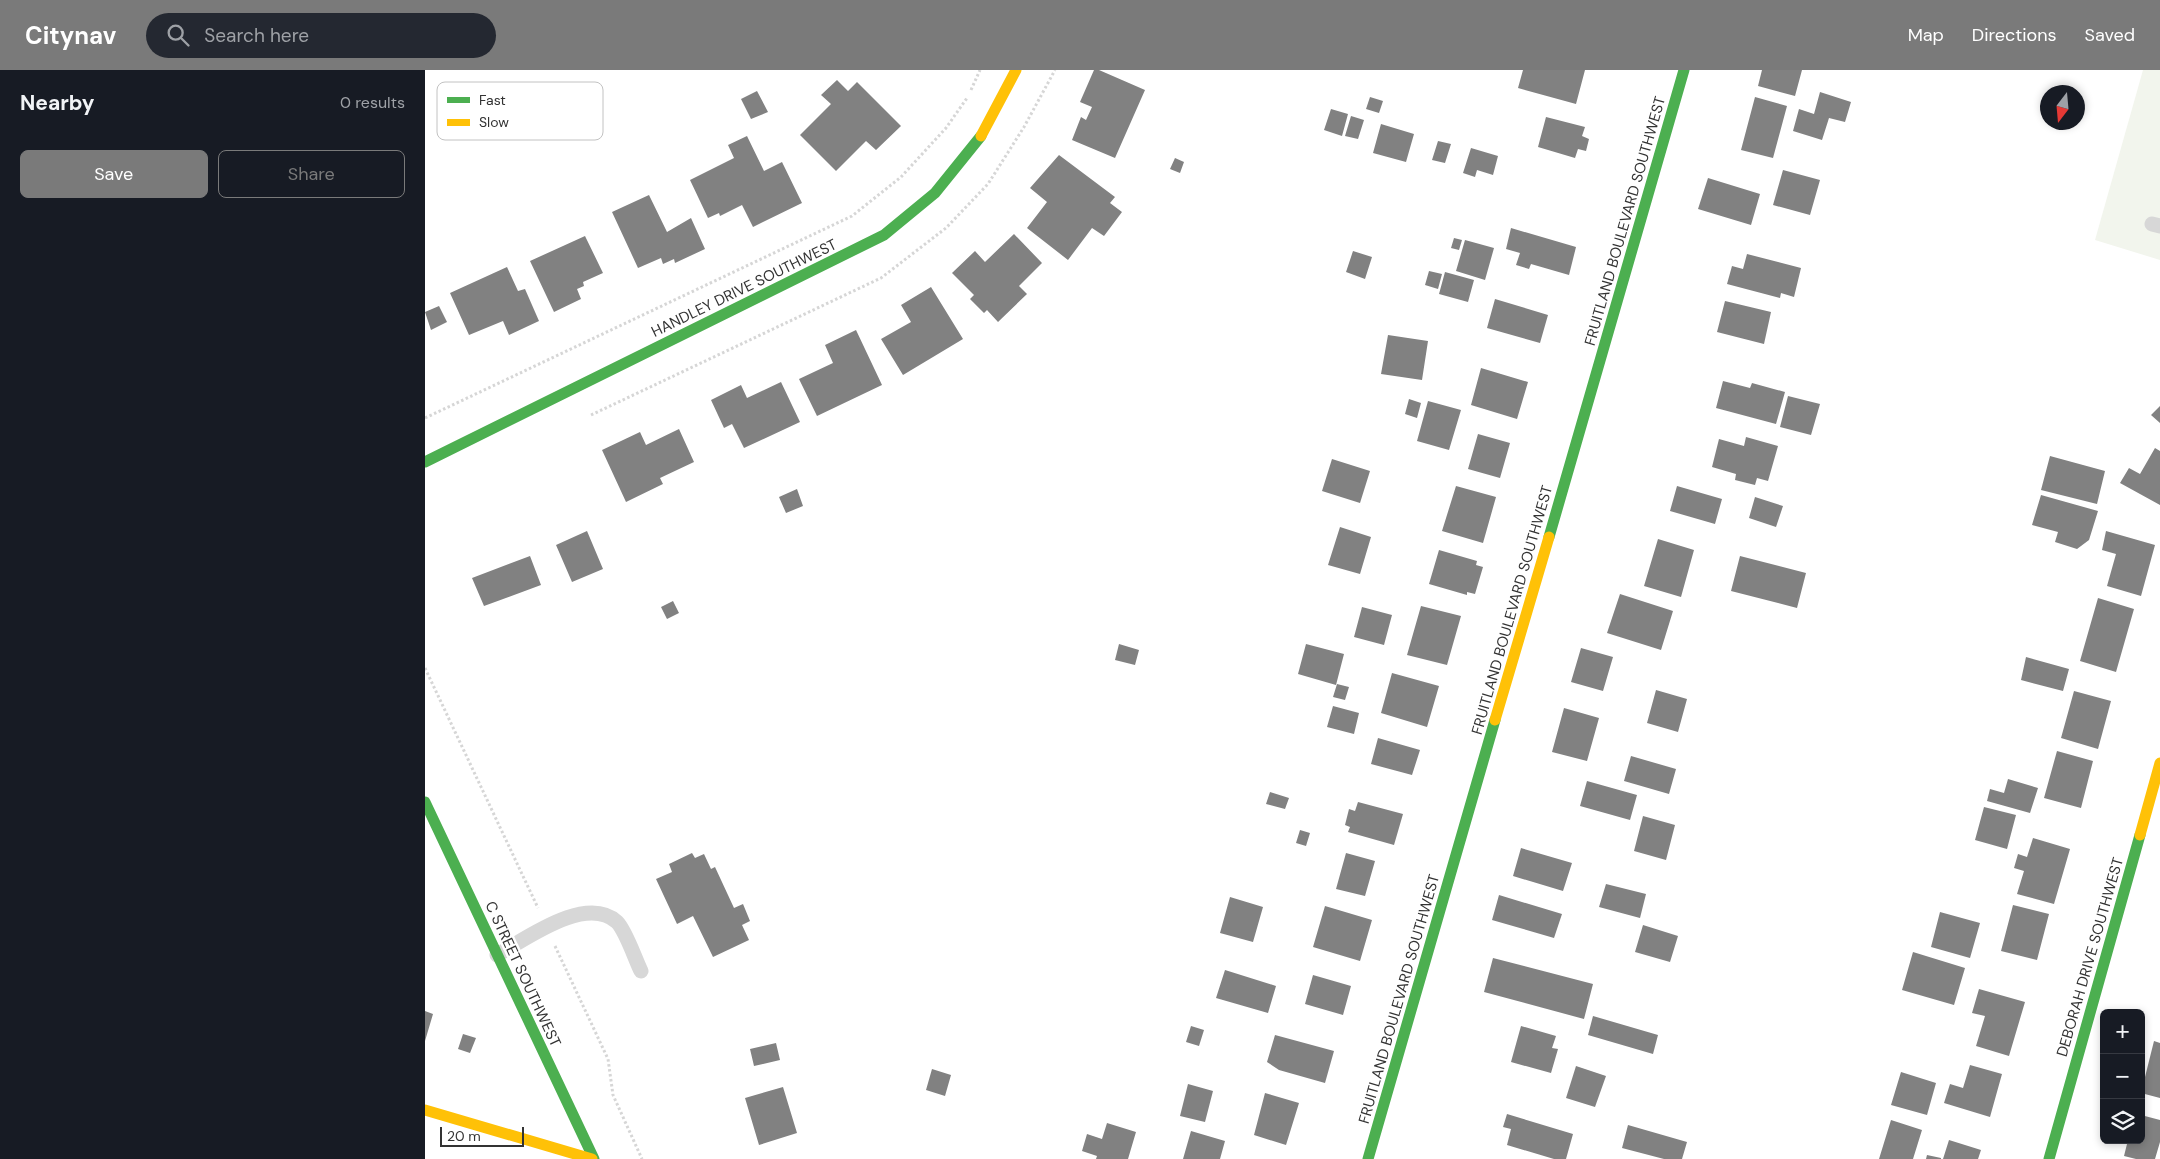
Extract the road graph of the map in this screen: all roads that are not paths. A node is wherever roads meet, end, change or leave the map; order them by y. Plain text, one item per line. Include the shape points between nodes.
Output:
1 (1016, 70) edge
2 (1684, 70) edge
3 (425, 462) edge
4 (2160, 763) edge
5 (425, 802) edge
6 (497, 955) junction
7 (641, 971) dead end
8 (425, 1110) edge
9 (593, 1159) edge
10 (1368, 1159) edge
11 (2049, 1159) edge

1 - 3 street, HANDLEY DRIVE SOUTHWEST via 981,135 935,193 884,235
2 - 10 street, FRUITLAND BOULEVARD SOUTHWEST
4 - 11 street, DEBORAH DRIVE SOUTHWEST
5 - 6 street, C STREET SOUTHWEST
6 - 7 lane via 560,920 584,912 606,915 618,923
6 - 9 street, C STREET SOUTHWEST
8 - 9 street

